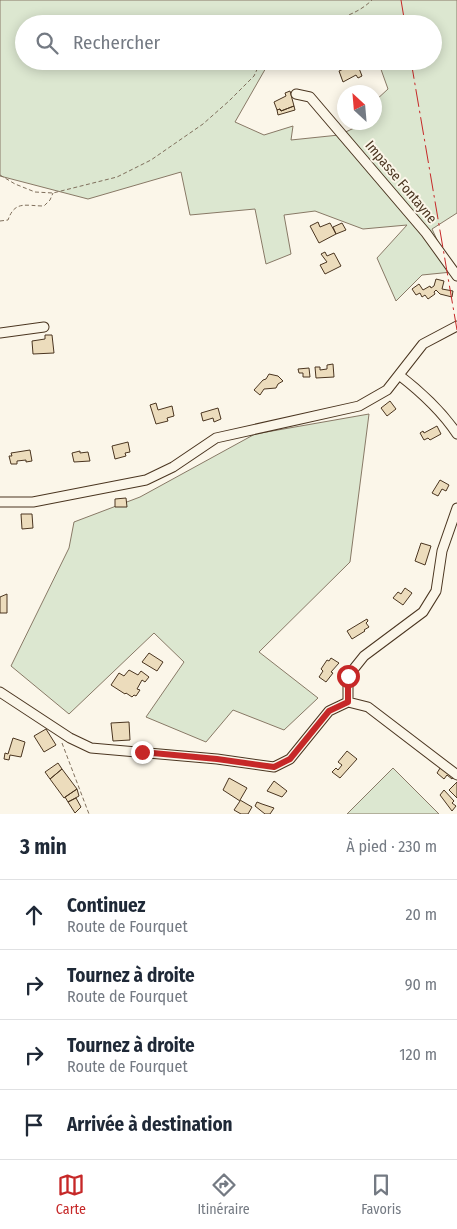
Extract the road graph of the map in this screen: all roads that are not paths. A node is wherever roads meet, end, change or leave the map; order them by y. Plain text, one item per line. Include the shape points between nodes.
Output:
1 (296, 94) dead end
2 (457, 276) edge
3 (457, 326) edge
4 (44, 328) dead end
5 (0, 333) edge
6 (399, 375) junction
7 (457, 434) edge
8 (0, 502) edge
9 (457, 508) edge
10 (0, 692) edge
11 (348, 702) junction
12 (457, 775) edge

1 - 2 street, Impasse Fontayne via 310,97 327,116 426,233
3 - 6 street via 423,344
4 - 5 street
6 - 7 street via 446,418
6 - 8 street via 387,390 359,406 216,438 173,467 146,480 33,502
9 - 11 street via 442,551 436,591 423,612 364,656 348,676
10 - 11 street via 92,748 274,767 290,759 329,711
11 - 12 street via 368,707

